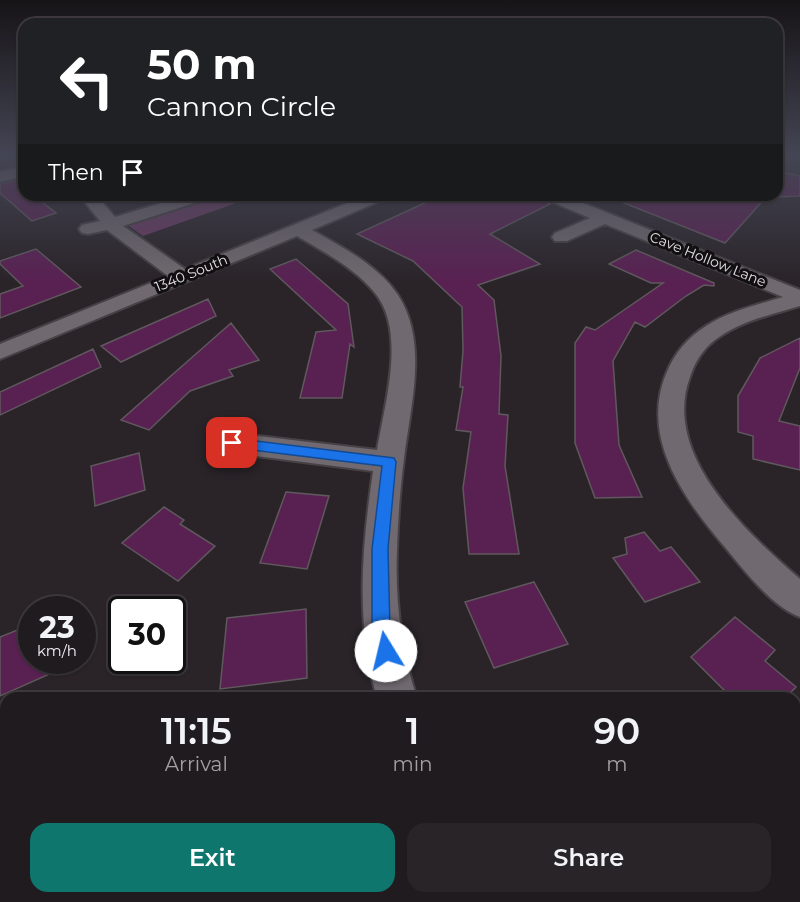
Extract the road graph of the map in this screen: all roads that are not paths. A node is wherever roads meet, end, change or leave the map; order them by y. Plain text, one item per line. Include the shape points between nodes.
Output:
1 (92, 201) edge
2 (185, 201) edge
3 (366, 201) edge
4 (565, 201) edge
5 (606, 217) junction
6 (112, 224) junction
7 (298, 229) junction
8 (88, 230) dead end
9 (561, 237) dead end
10 (183, 276) junction
11 (800, 298) edge
12 (0, 352) edge
13 (232, 443) dead end
14 (389, 462) junction
15 (800, 601) edge
16 (396, 692) edge

1 - 6 street
2 - 6 street
3 - 7 street, 1340 South
4 - 5 street, Cave Hollow Lane
5 - 9 street
5 - 11 street, Cave Hollow Lane
6 - 8 street
6 - 10 street
7 - 10 street, 1340 South
7 - 14 street via 374,281 389,297 402,329 402,368
10 - 12 street, 1340 South
11 - 15 street via 726,324 707,335 686,356 673,386 670,412 672,436 689,472 722,522
13 - 14 street
14 - 16 street via 380,549 381,630

